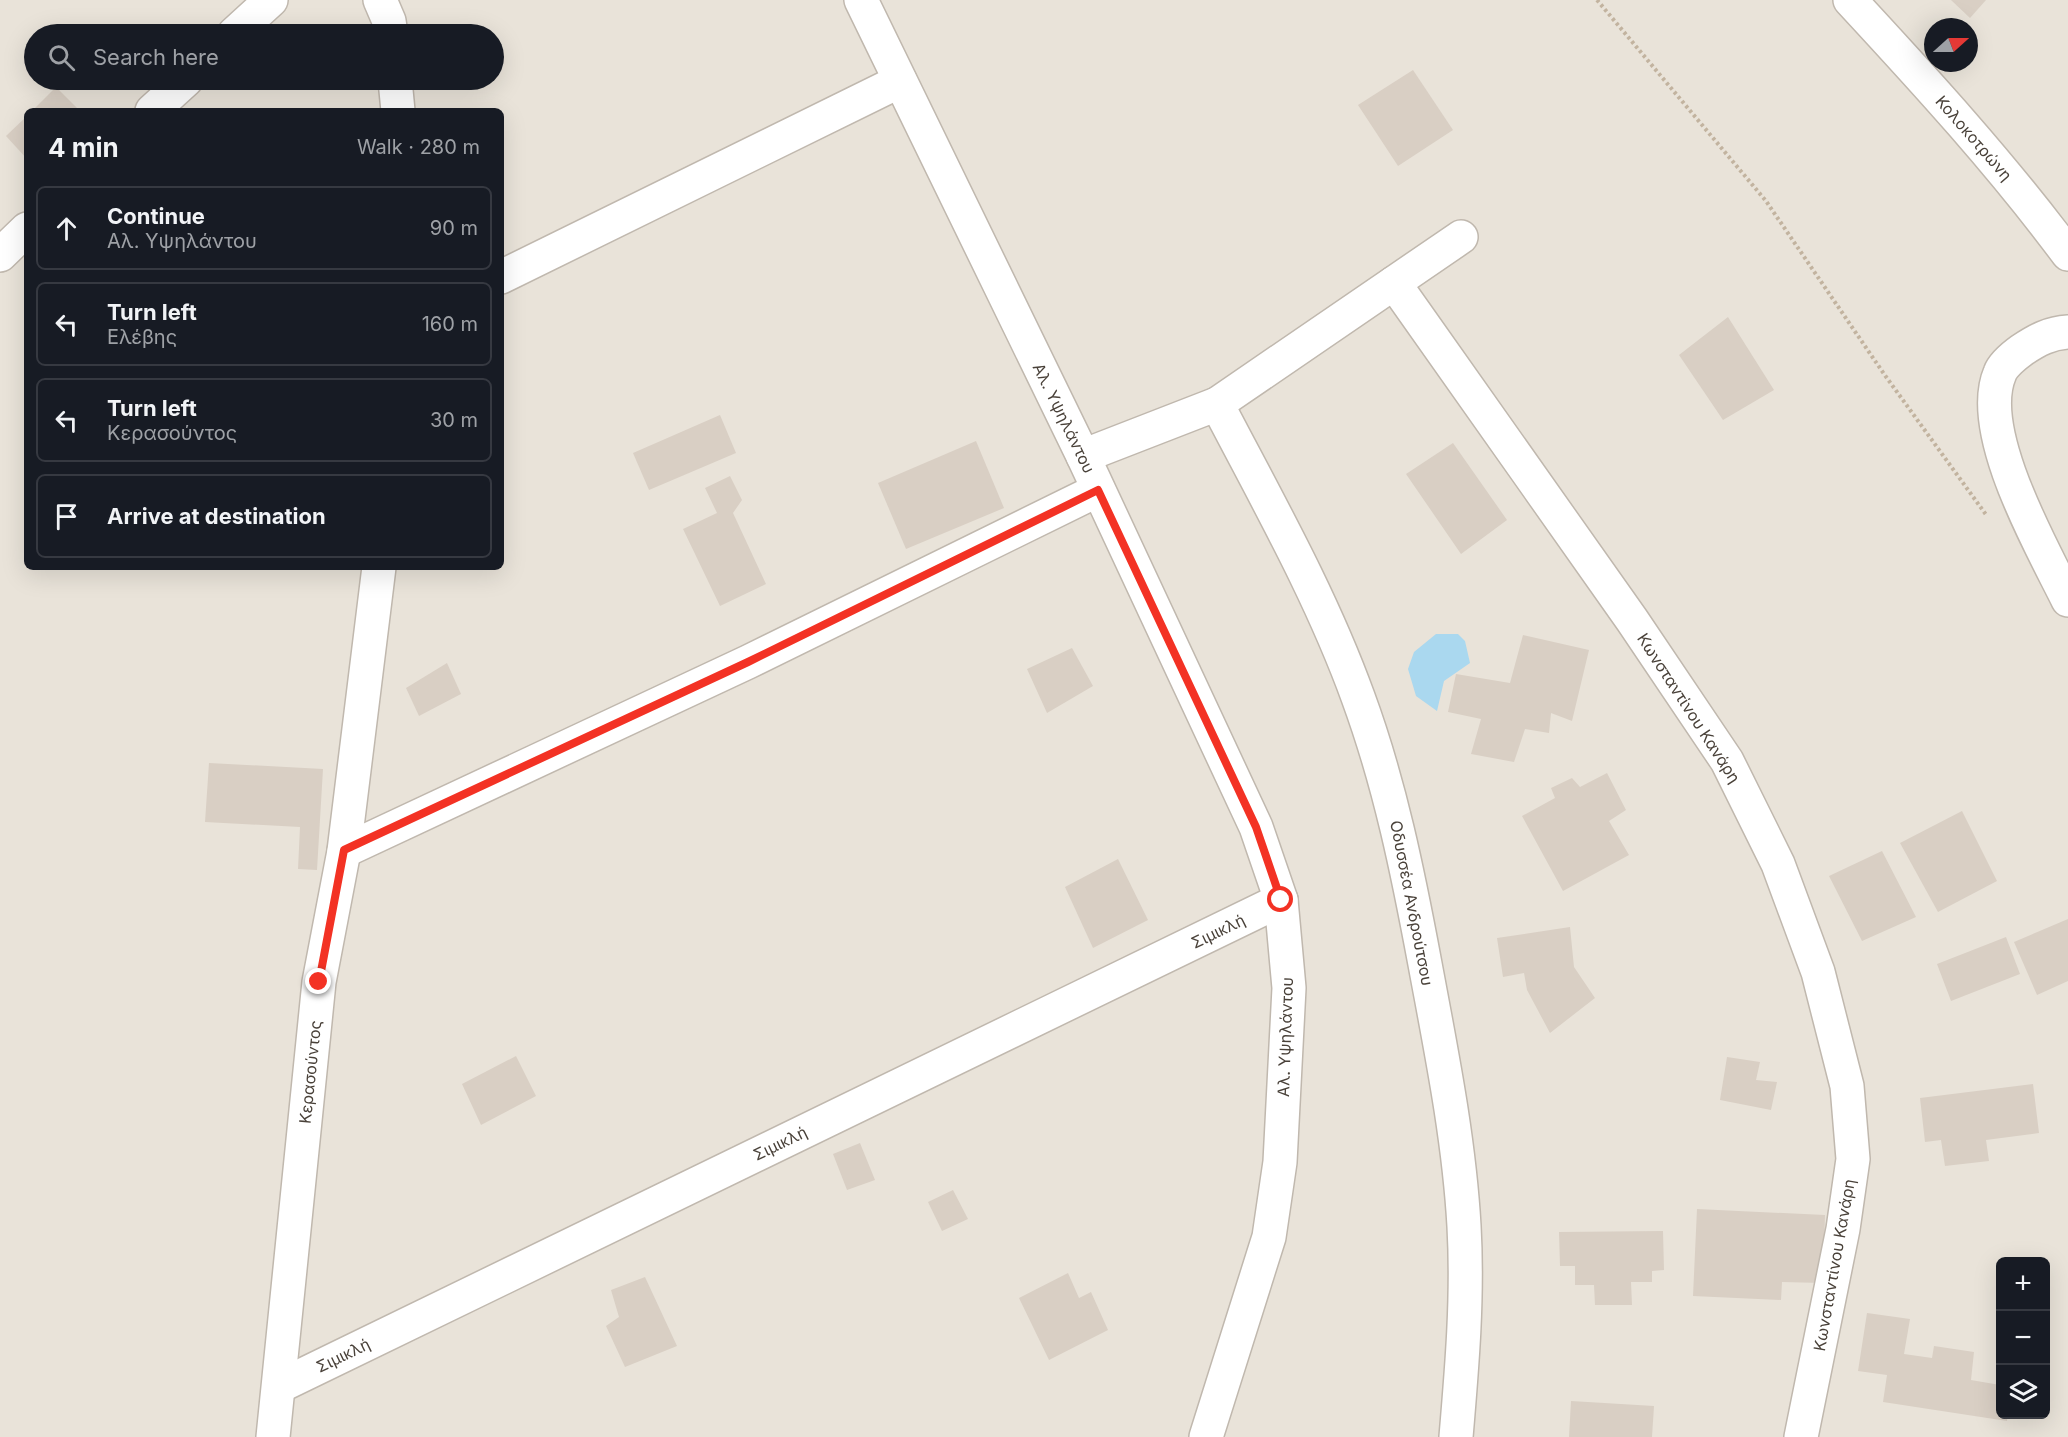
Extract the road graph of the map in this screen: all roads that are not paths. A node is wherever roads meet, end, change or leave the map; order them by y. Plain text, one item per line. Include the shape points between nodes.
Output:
1 (271, 0) edge
2 (380, 0) edge
3 (861, 0) edge
4 (1850, 0) edge
5 (245, 24) edge
6 (389, 24) edge
7 (900, 81) junction
8 (175, 90) edge
9 (396, 90) edge
10 (155, 108) edge
11 (398, 108) edge
12 (24, 232) edge
13 (1461, 237) dead end
14 (2068, 254) edge
15 (0, 255) edge
16 (504, 276) edge
17 (1394, 283) junction
18 (2068, 332) edge
19 (1217, 404) junction
20 (1083, 456) junction
21 (1098, 490) junction
22 (379, 570) edge
23 (2068, 600) edge
24 (344, 850) junction
25 (1281, 900) junction
26 (279, 1386) junction
27 (1204, 1436) edge
28 (273, 1437) edge
29 (1455, 1437) edge
30 (1801, 1437) edge

1 - 5 street
2 - 6 street
3 - 7 street, Αλ. Υψηλάντου
4 - 14 street, Κολοκοτρώνη via 1929,85 2031,204
7 - 16 street
7 - 20 street, Αλ. Υψηλάντου
8 - 10 street
9 - 11 street
12 - 15 street
13 - 17 street
17 - 19 street
17 - 30 street, Κωνσταντίνου Κανάρη via 1727,761 1778,864 1818,972 1847,1086 1853,1159 1843,1229
18 - 23 street via 2037,339 2017,354 2000,372 1994,401 2012,483
19 - 20 street
19 - 29 street, Οδυσσέα Ανδρούτσου via 1320,604 1358,696 1389,790 1448,1094 1464,1226 1464,1339
20 - 21 street, Αλ. Υψηλάντου
21 - 24 street via 748,662
21 - 25 street, Αλ. Υψηλάντου via 1256,827
22 - 24 street, Κερασούντος
24 - 26 street, Κερασούντος via 319,982
25 - 26 street, Σιμικλή
25 - 27 street, Αλ. Υψηλάντου via 1289,988 1278,1172 1269,1237
26 - 28 street, Κερασούντος

